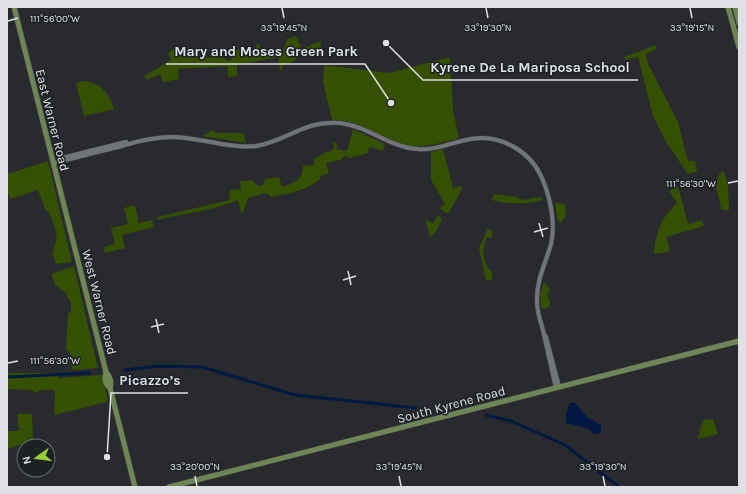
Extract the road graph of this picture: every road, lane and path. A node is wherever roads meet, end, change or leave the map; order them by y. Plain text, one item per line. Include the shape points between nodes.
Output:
1 (14, 7) edge
2 (728, 7) edge
3 (735, 7) edge
4 (739, 23) edge
5 (739, 47) edge
6 (53, 162) junction
7 (72, 238) joint
8 (739, 341) edge
9 (558, 387) junction
10 (135, 487) edge
11 (169, 487) edge

1 - 6 main road, East Warner Road
2 - 5 main road
3 - 4 main road
6 - 7 main road, East Warner Road
6 - 9 street via 131,141 158,138 185,137 236,146 253,146 271,142 305,127 333,123 356,126 390,143 411,149 431,149 474,138 493,139 516,148 531,161 544,183 553,224 551,242 540,277 537,306
7 - 10 main road, West Warner Road via 106,372 107,386 110,388
8 - 9 main road, South Kyrene Road
9 - 11 main road, South Kyrene Road

